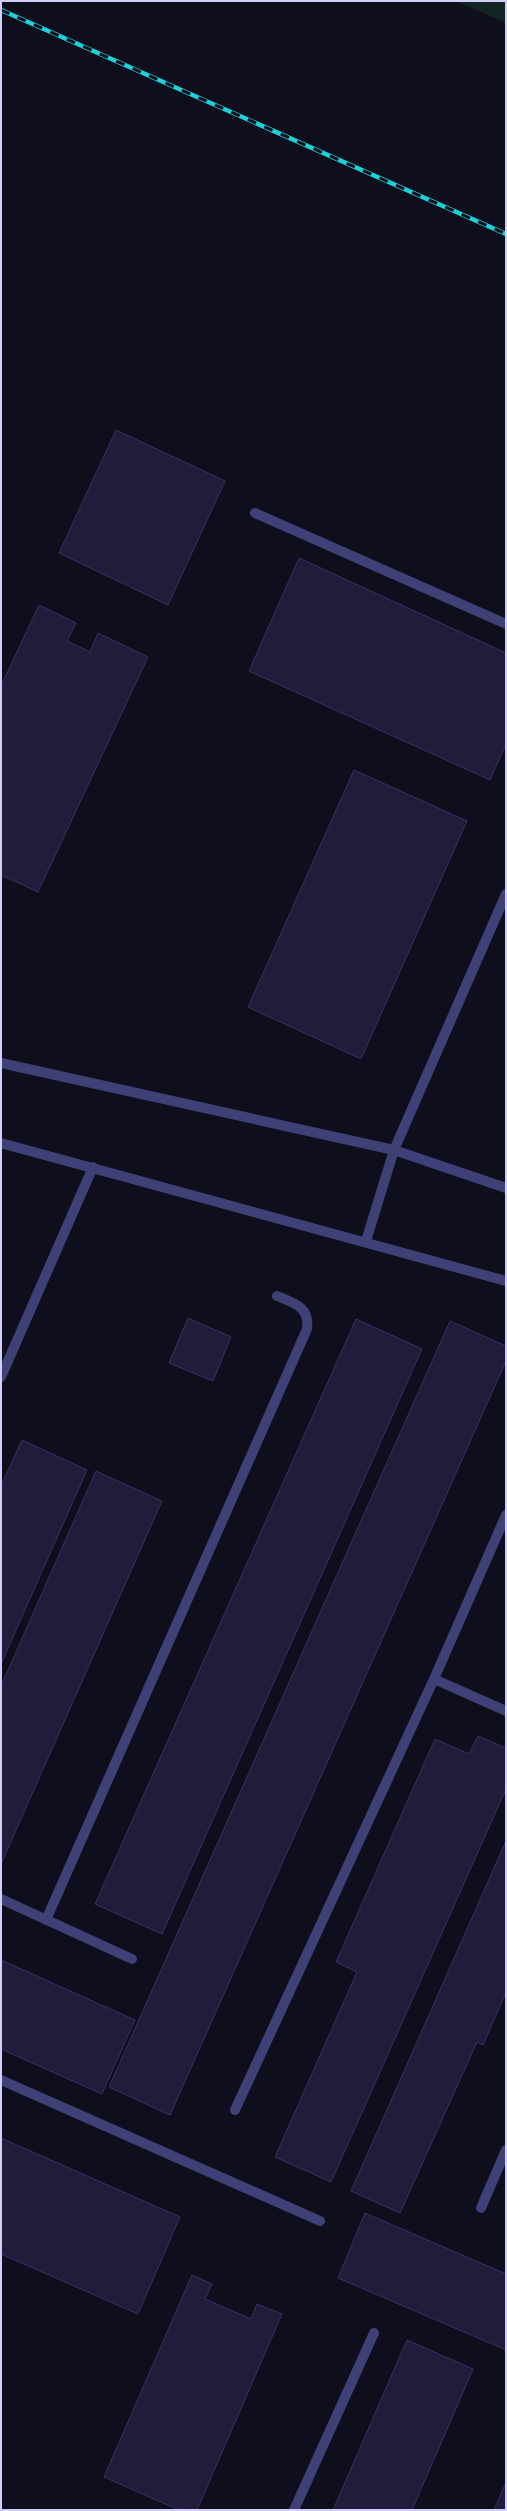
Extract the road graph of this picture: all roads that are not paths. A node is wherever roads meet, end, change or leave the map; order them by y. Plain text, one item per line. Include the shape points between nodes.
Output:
1 (256, 513) dead end
2 (506, 624) edge
3 (506, 894) edge
4 (1, 1063) edge
5 (1, 1142) edge
6 (394, 1150) junction
7 (93, 1167) junction
8 (506, 1188) edge
9 (366, 1241) junction
10 (506, 1281) edge
11 (276, 1296) dead end
12 (1, 1377) edge
13 (506, 1515) edge
14 (434, 1679) junction
15 (506, 1711) edge
16 (1, 1899) edge
17 (46, 1920) junction
18 (132, 1960) dead end
19 (1, 2080) edge
20 (235, 2110) dead end
21 (506, 2150) edge
22 (481, 2208) dead end
23 (320, 2221) dead end
24 (374, 2333) dead end
25 (294, 2510) edge

1 - 2 street
3 - 6 street
4 - 6 street
5 - 7 street
6 - 8 street
6 - 9 street
7 - 9 street
7 - 12 street
9 - 10 street
11 - 17 street via 299,1305 305,1311 309,1320 307,1329
13 - 14 street
14 - 15 street
14 - 20 street
16 - 17 street
17 - 18 street
19 - 23 street
21 - 22 street
24 - 25 street

